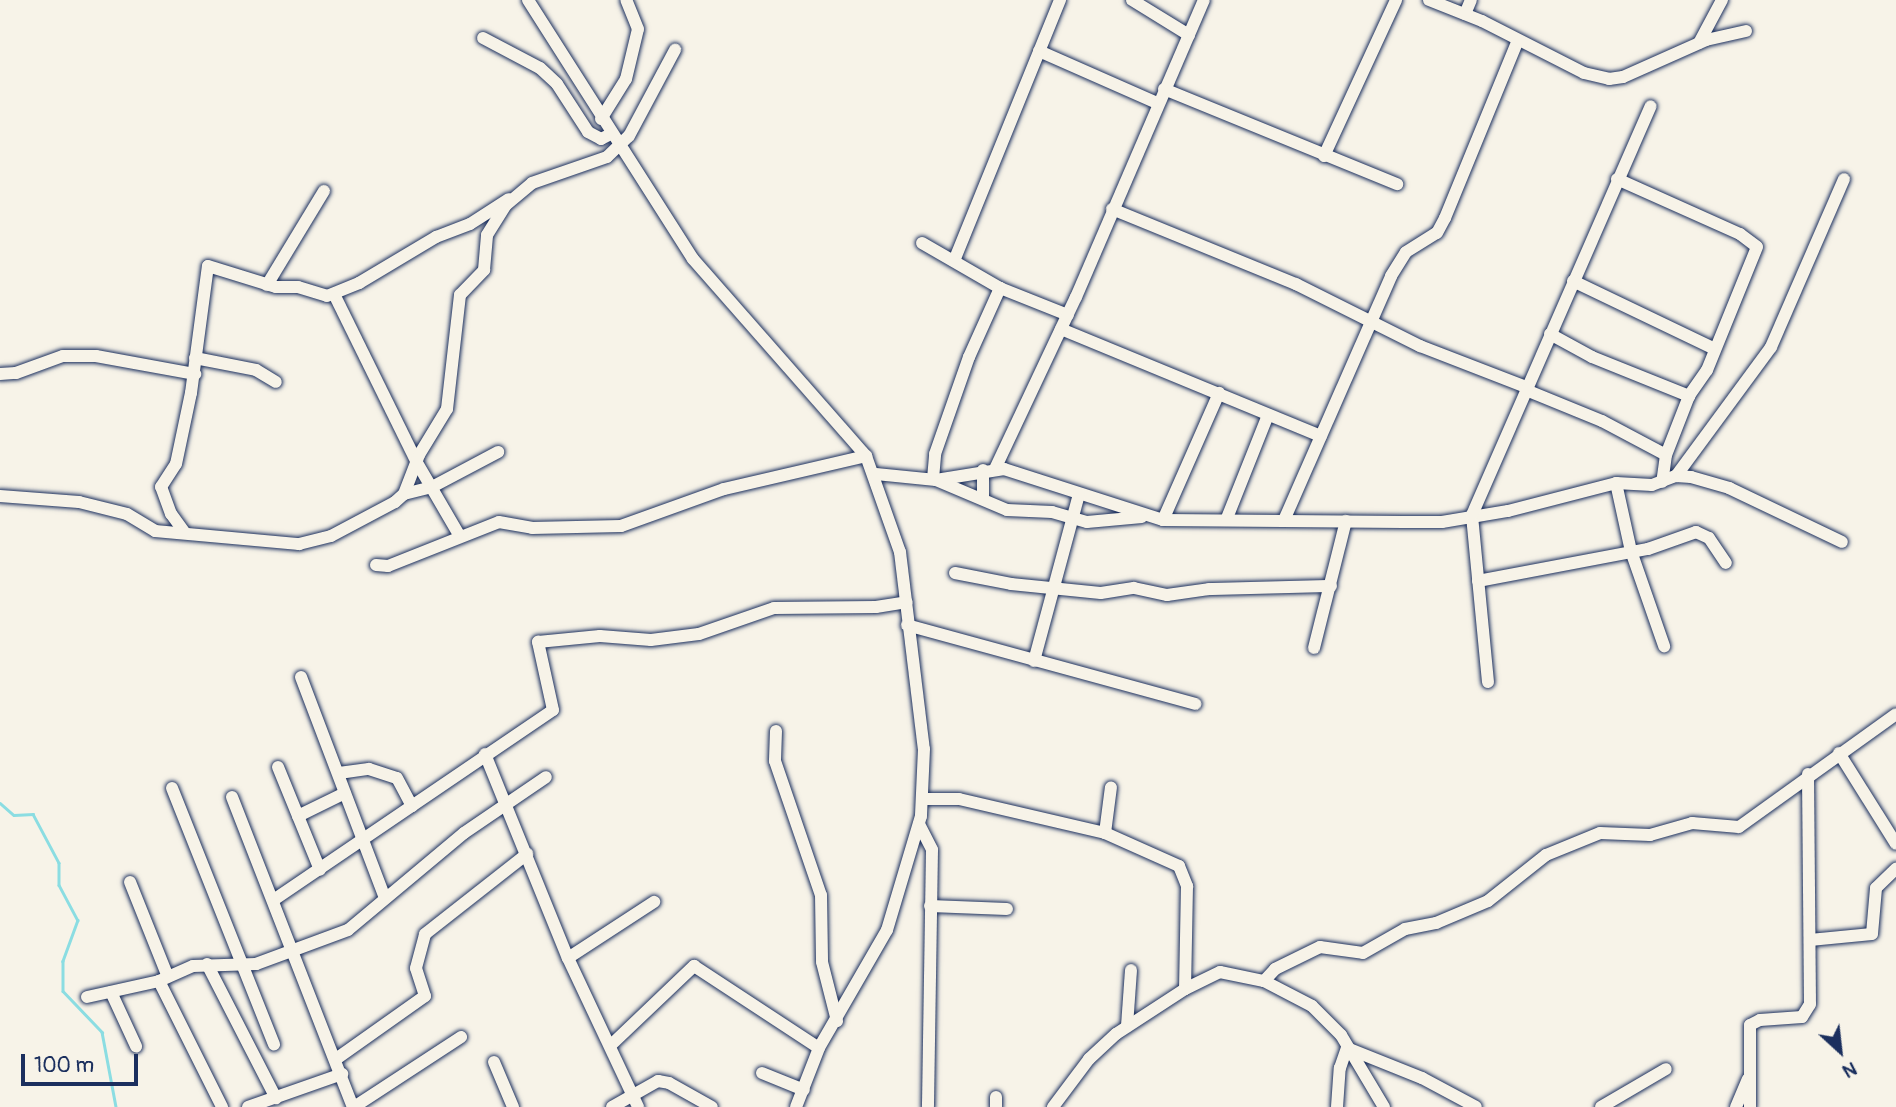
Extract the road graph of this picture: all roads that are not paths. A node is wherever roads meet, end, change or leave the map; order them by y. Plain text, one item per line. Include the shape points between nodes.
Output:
1 (528, 0) edge
2 (626, 0) edge
3 (1060, 0) edge
4 (1132, 0) edge
5 (1204, 0) edge
6 (1396, 0) edge
7 (1429, 0) edge
8 (1471, 0) edge
9 (1721, 0) edge
10 (1465, 14) junction
11 (1746, 31) dead end
12 (1189, 35) junction
13 (483, 38) dead end
14 (1518, 40) junction
15 (1699, 43) junction
16 (676, 50) dead end
17 (1038, 51) junction
18 (1164, 89) junction
19 (1157, 103) junction
20 (1651, 106) dead end
21 (601, 119) junction
22 (614, 140) junction
23 (1324, 156) junction
24 (1617, 179) junction
25 (1844, 179) dead end
26 (1397, 184) dead end
27 (324, 191) dead end
28 (512, 198) junction
29 (1112, 209) junction
30 (922, 243) dead end
31 (954, 261) junction
32 (1573, 281) junction
33 (267, 285) junction
34 (1000, 288) junction
35 (334, 294) junction
36 (1068, 315) junction
37 (1373, 325) junction
38 (1061, 329) junction
39 (1550, 334) junction
40 (1713, 348) junction
41 (195, 358) junction
42 (0, 373) edge
43 (195, 374) junction
44 (276, 382) dead end
45 (1526, 389) junction
46 (1219, 393) junction
47 (1689, 396) junction
48 (1268, 415) junction
49 (1321, 436) junction
50 (498, 452) dead end
51 (1666, 455) junction
52 (866, 456) junction
53 (416, 461) junction
54 (989, 470) junction
55 (876, 474) junction
56 (1676, 476) junction
57 (935, 479) junction
58 (1662, 482) junction
59 (1616, 483) junction
60 (432, 487) junction
61 (404, 494) junction
62 (1079, 494) junction
63 (0, 496) edge
64 (983, 499) junction
65 (1071, 515) junction
66 (1472, 515) junction
67 (1146, 516) junction
68 (1227, 518) junction
69 (1285, 518) junction
70 (1163, 520) junction
71 (1346, 521) junction
72 (185, 533) junction
73 (460, 535) junction
74 (1842, 542) dead end
75 (1632, 551) junction
76 (1726, 563) dead end
77 (376, 565) dead end
78 (955, 573) dead end
79 (1478, 581) junction
80 (1331, 586) junction
81 (1056, 589) junction
82 (907, 602) junction
83 (907, 625) junction
84 (1664, 646) dead end
85 (1314, 648) dead end
86 (1034, 661) junction
87 (302, 677) dead end
88 (1488, 682) dead end
89 (1195, 704) dead end
90 (1896, 713) edge
91 (776, 731) dead end
92 (1839, 753) junction
93 (485, 754) junction
94 (278, 767) dead end
95 (339, 773) junction
96 (1808, 774) junction
97 (546, 777) dead end
98 (1111, 787) dead end
99 (172, 788) dead end
100 (345, 793) junction
101 (232, 797) dead end
102 (923, 799) junction
103 (506, 804) junction
104 (412, 806) junction
105 (298, 816) junction
106 (919, 824) junction
107 (1105, 833) junction
108 (364, 840) junction
109 (1896, 844) edge
110 (527, 854) junction
111 (1896, 869) edge
112 (320, 870) junction
113 (130, 882) dead end
114 (386, 898) junction
115 (275, 899) junction
116 (654, 902) dead end
117 (930, 906) junction
118 (1007, 909) dead end
119 (1810, 940) junction
120 (295, 952) junction
121 (568, 958) junction
122 (207, 964) junction
123 (242, 967) junction
124 (1132, 970) dead end
125 (164, 979) junction
126 (1264, 981) junction
127 (1185, 989) junction
128 (111, 992) junction
129 (87, 997) dead end
130 (837, 1020) junction
131 (1127, 1026) junction
132 (461, 1037) dead end
133 (274, 1044) dead end
134 (611, 1045) junction
135 (136, 1046) dead end
136 (819, 1048) junction
137 (1348, 1048) junction
138 (336, 1059) junction
139 (494, 1062) dead end
140 (1666, 1069) dead end
141 (762, 1073) dead end
142 (342, 1074) junction
143 (1750, 1075) junction
144 (804, 1090) junction
145 (276, 1098) junction
146 (635, 1102) edge
147 (1059, 1104) edge
148 (222, 1107) edge
149 (248, 1107) edge
150 (354, 1107) edge
151 (513, 1107) edge
152 (612, 1107) edge
153 (712, 1107) edge
154 (796, 1107) edge
155 (928, 1107) edge
156 (1337, 1107) edge
157 (1384, 1107) edge
158 (1476, 1107) edge
159 (1601, 1107) edge
160 (1736, 1107) edge
161 (1750, 1107) edge

1 - 21 street
2 - 21 street via 638,29 626,79
3 - 17 street
4 - 12 street
5 - 12 street
6 - 23 street
7 - 10 street
8 - 10 street
9 - 15 street
10 - 14 street
11 - 15 street
12 - 18 street
13 - 22 street via 540,68 557,84 589,132
14 - 15 street via 1584,73 1609,79
14 - 37 street via 1445,218 1437,233 1406,252 1391,276
16 - 22 street via 642,115
17 - 19 street
17 - 31 street
18 - 19 street
18 - 23 street
19 - 29 street
20 - 24 street
21 - 22 street
22 - 28 street via 607,157 549,173
22 - 52 street via 707,278
23 - 26 street
24 - 32 street
24 - 40 street via 1757,244
25 - 56 street via 1771,347
27 - 33 street
28 - 35 street
28 - 53 street via 486,235 485,270 460,295 449,401
29 - 36 street
29 - 37 street via 1354,309
30 - 31 street
31 - 34 street
32 - 39 street
32 - 40 street
33 - 35 street
33 - 41 street via 208,265
34 - 36 street
34 - 57 street via 969,357 935,454
35 - 53 street
36 - 38 street
37 - 45 street
37 - 49 street
38 - 46 street
38 - 54 street
39 - 45 street
39 - 47 street via 1592,357
40 - 47 street via 1707,370
41 - 43 street
41 - 44 street via 256,370
42 - 43 street via 16,373 63,356 96,356
43 - 72 street via 176,464 161,487 171,514
45 - 51 street
45 - 66 street
46 - 48 street
46 - 70 street
47 - 51 street
48 - 49 street
48 - 68 street
49 - 69 street
50 - 60 street
51 - 58 street
52 - 55 street
52 - 73 street via 724,489 621,526 532,528 499,522
53 - 60 street
53 - 61 street
54 - 57 street
54 - 62 street via 1040,477
54 - 64 street
55 - 57 street
55 - 82 street via 900,551
56 - 58 street
56 - 74 street via 1730,488
57 - 64 street
58 - 59 street
59 - 66 street via 1508,511
59 - 75 street
60 - 61 street
60 - 73 street
61 - 72 street via 331,536 299,544
62 - 65 street
62 - 67 street
63 - 72 street via 79,502 127,514 155,531
64 - 65 street via 1007,510
65 - 67 street via 1087,522
65 - 81 street
66 - 71 street via 1442,522
66 - 79 street
67 - 70 street
68 - 69 street
68 - 70 street
69 - 71 street
71 - 80 street
73 - 77 street via 388,566
75 - 76 street via 1703,533
75 - 79 street
75 - 84 street
78 - 81 street
79 - 88 street
80 - 81 street via 1209,589 1167,596 1134,588 1101,593
80 - 85 street
81 - 86 street
82 - 83 street
82 - 93 street via 876,607 774,608 699,634 651,640 600,636 538,642 553,710
83 - 86 street
83 - 102 street via 923,736
86 - 89 street
87 - 95 street
90 - 92 street
91 - 130 street via 775,761 821,895 822,962
92 - 96 street
92 - 109 street
93 - 103 street
93 - 104 street
94 - 105 street
95 - 100 street
95 - 104 street via 369,769 397,778
96 - 119 street
96 - 126 street via 1739,827 1692,822 1650,835 1600,833 1546,855 1488,901 1436,923 1405,929 1363,953 1320,947 1275,969
97 - 103 street
98 - 107 street
99 - 123 street
100 - 105 street
100 - 108 street
101 - 115 street
102 - 106 street
102 - 107 street via 958,799
103 - 110 street
103 - 114 street
104 - 108 street
105 - 112 street
106 - 117 street via 931,843
106 - 130 street via 887,930
107 - 127 street via 1171,861 1184,873
108 - 112 street
108 - 114 street
110 - 121 street
110 - 138 street via 425,934 416,968 425,996
111 - 119 street via 1876,888 1872,934
112 - 115 street
113 - 125 street
114 - 120 street via 348,930
115 - 120 street
116 - 121 street
117 - 118 street
117 - 155 street
119 - 143 street via 1809,1010 1802,1017 1750,1025
120 - 123 street
120 - 138 street
121 - 134 street
122 - 123 street
122 - 125 street
122 - 145 street
123 - 133 street
124 - 131 street
125 - 128 street
125 - 148 street
126 - 127 street via 1220,972
126 - 137 street via 1312,1006
127 - 131 street
128 - 129 street
128 - 135 street
130 - 136 street
131 - 147 street via 1089,1059
132 - 150 street
134 - 136 street via 694,966
134 - 146 street
136 - 144 street
137 - 156 street via 1338,1081
137 - 157 street
137 - 158 street via 1422,1078
138 - 142 street
139 - 151 street
140 - 159 street
141 - 144 street
142 - 145 street
142 - 150 street
143 - 160 street
143 - 161 street
144 - 154 street
145 - 149 street
146 - 152 street
146 - 153 street via 653,1082 669,1083

